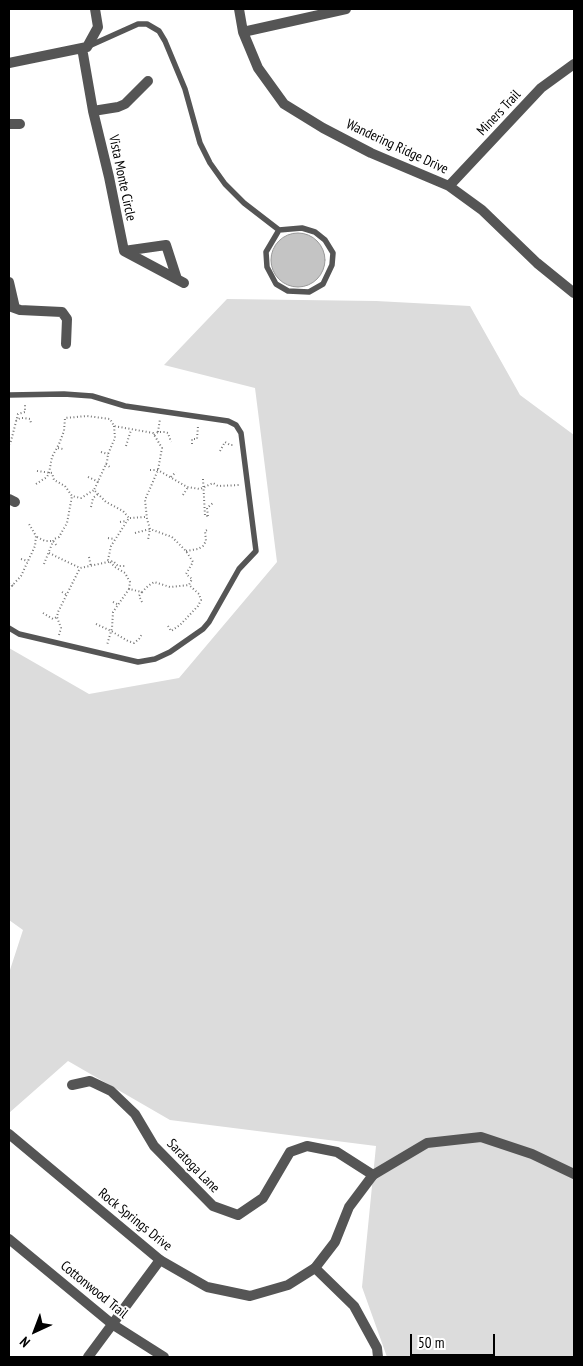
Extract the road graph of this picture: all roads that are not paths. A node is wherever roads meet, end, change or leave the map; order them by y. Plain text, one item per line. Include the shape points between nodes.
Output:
1 (94, 9) edge
2 (239, 9) edge
3 (346, 9) edge
4 (243, 32) junction
5 (85, 47) junction
6 (9, 63) edge
7 (574, 64) edge
8 (148, 81) dead end
9 (93, 110) junction
10 (9, 124) edge
11 (20, 124) dead end
12 (448, 186) junction
13 (279, 230) junction
14 (124, 251) junction
15 (9, 282) edge
16 (574, 293) edge
17 (12, 307) edge
18 (66, 344) dead end
19 (9, 395) edge
20 (9, 628) edge
21 (72, 1085) dead end
22 (9, 1134) edge
23 (574, 1174) edge
24 (373, 1175) junction
25 (9, 1239) edge
26 (160, 1260) junction
27 (315, 1268) junction
28 (112, 1324) junction
29 (88, 1357) edge
30 (164, 1357) edge
31 (378, 1357) edge

1 - 5 street via 98,27
2 - 4 street, Wandering Ridge Drive
3 - 4 street
4 - 12 street, Wandering Ridge Drive via 258,68 284,104 371,153
5 - 6 street
5 - 9 street, Vista Monte Circle
5 - 13 lane via 138,24 147,24 159,31 210,163 244,204
7 - 12 street, Miners Trail via 541,88
8 - 9 street via 125,104
9 - 14 street, Vista Monte Circle
10 - 11 street
12 - 16 street, Wandering Ridge Drive via 482,210 537,263
13 - 13 lane via 266,252 267,267 276,284 288,292 309,292 323,284 332,266 333,253 325,240 302,228
14 - 14 street via 180,281 166,245
15 - 17 street
17 - 18 street via 62,312 67,320
19 - 20 lane via 92,396 125,406 228,421 236,425 241,433 256,551 239,569 204,630 155,659 138,662 19,634
21 - 24 street, Saratoga Lane via 90,1081 112,1091 135,1114 154,1146 213,1206 238,1215 263,1198 290,1152 307,1146 337,1152
22 - 26 street, Rock Springs Drive
23 - 24 street, Rock Springs Drive via 532,1154 481,1137 427,1143
24 - 27 street, Rock Springs Drive via 349,1207 335,1242
25 - 28 street, Cottonwood Trail
26 - 27 street, Rock Springs Drive via 207,1286 250,1296 288,1285
26 - 28 street
27 - 31 street via 354,1306
28 - 29 street
28 - 30 street, Cottonwood Trail

